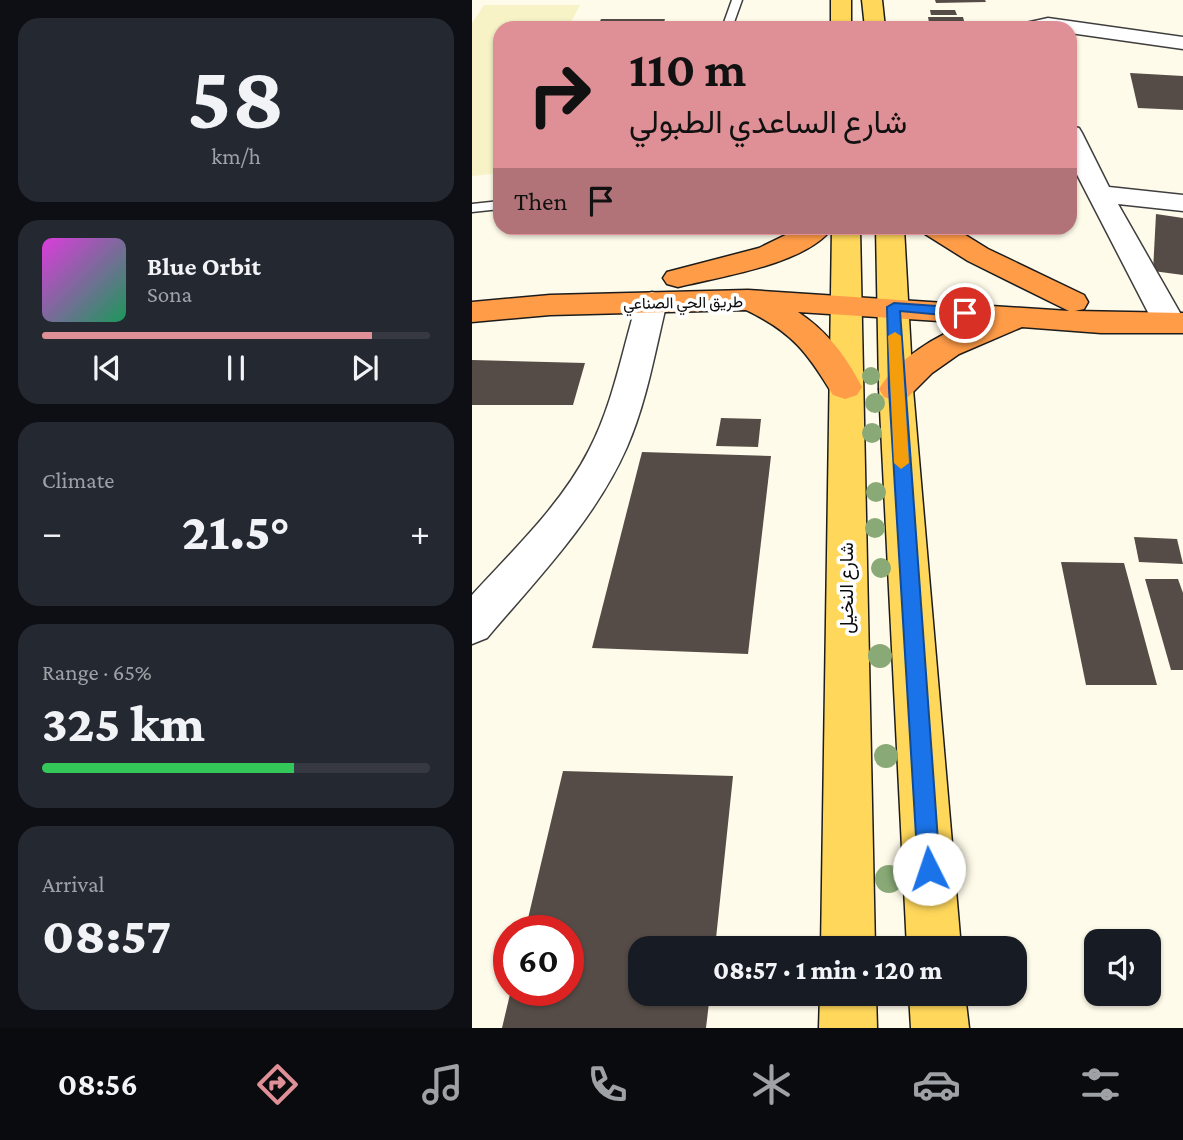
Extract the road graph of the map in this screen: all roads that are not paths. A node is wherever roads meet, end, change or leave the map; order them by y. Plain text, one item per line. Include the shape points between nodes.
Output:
1 (737, 0) edge
2 (841, 0) edge
3 (873, 0) edge
4 (730, 21) edge
5 (841, 21) edge
6 (874, 21) edge
7 (1077, 28) edge
8 (1182, 43) edge
9 (1077, 148) edge
10 (1099, 194) junction
11 (1182, 203) edge
12 (493, 206) edge
13 (472, 208) edge
14 (808, 235) edge
15 (846, 235) edge
16 (890, 235) edge
17 (946, 235) edge
18 (665, 290) junction
19 (472, 293) edge
20 (848, 293) junction
21 (893, 296) junction
22 (748, 300) junction
23 (1073, 302) junction
24 (472, 312) edge
25 (1036, 318) junction
26 (1176, 323) edge
27 (845, 387) junction
28 (896, 389) junction
29 (472, 625) edge
30 (848, 936) edge
31 (933, 936) edge
32 (848, 1006) edge
33 (938, 1006) edge
34 (848, 1028) edge
35 (940, 1028) edge

1 - 4 lane
2 - 5 main road
3 - 6 main road
7 - 8 street
9 - 10 street
10 - 11 street
10 - 26 street
12 - 13 lane
14 - 18 highway
15 - 20 main road, شارع النخيل
16 - 21 main road
17 - 23 highway
18 - 19 highway, طريق الحي الصناعي
18 - 20 highway, طريق الحي الصناعي
18 - 22 highway, طريق الحي الصناعي
18 - 24 highway, طريق الحي الصناعي
18 - 29 street via 607,451 555,529
20 - 21 highway, طريق الحي الصناعي
20 - 22 highway, طريق الحي الصناعي
20 - 27 main road, شارع النخيل
21 - 23 highway
21 - 25 highway
21 - 28 main road
22 - 27 highway via 809,334
23 - 26 highway
25 - 26 highway
25 - 28 highway via 955,341 913,370
27 - 30 main road, شارع النخيل
28 - 31 main road
32 - 34 main road
33 - 35 main road

